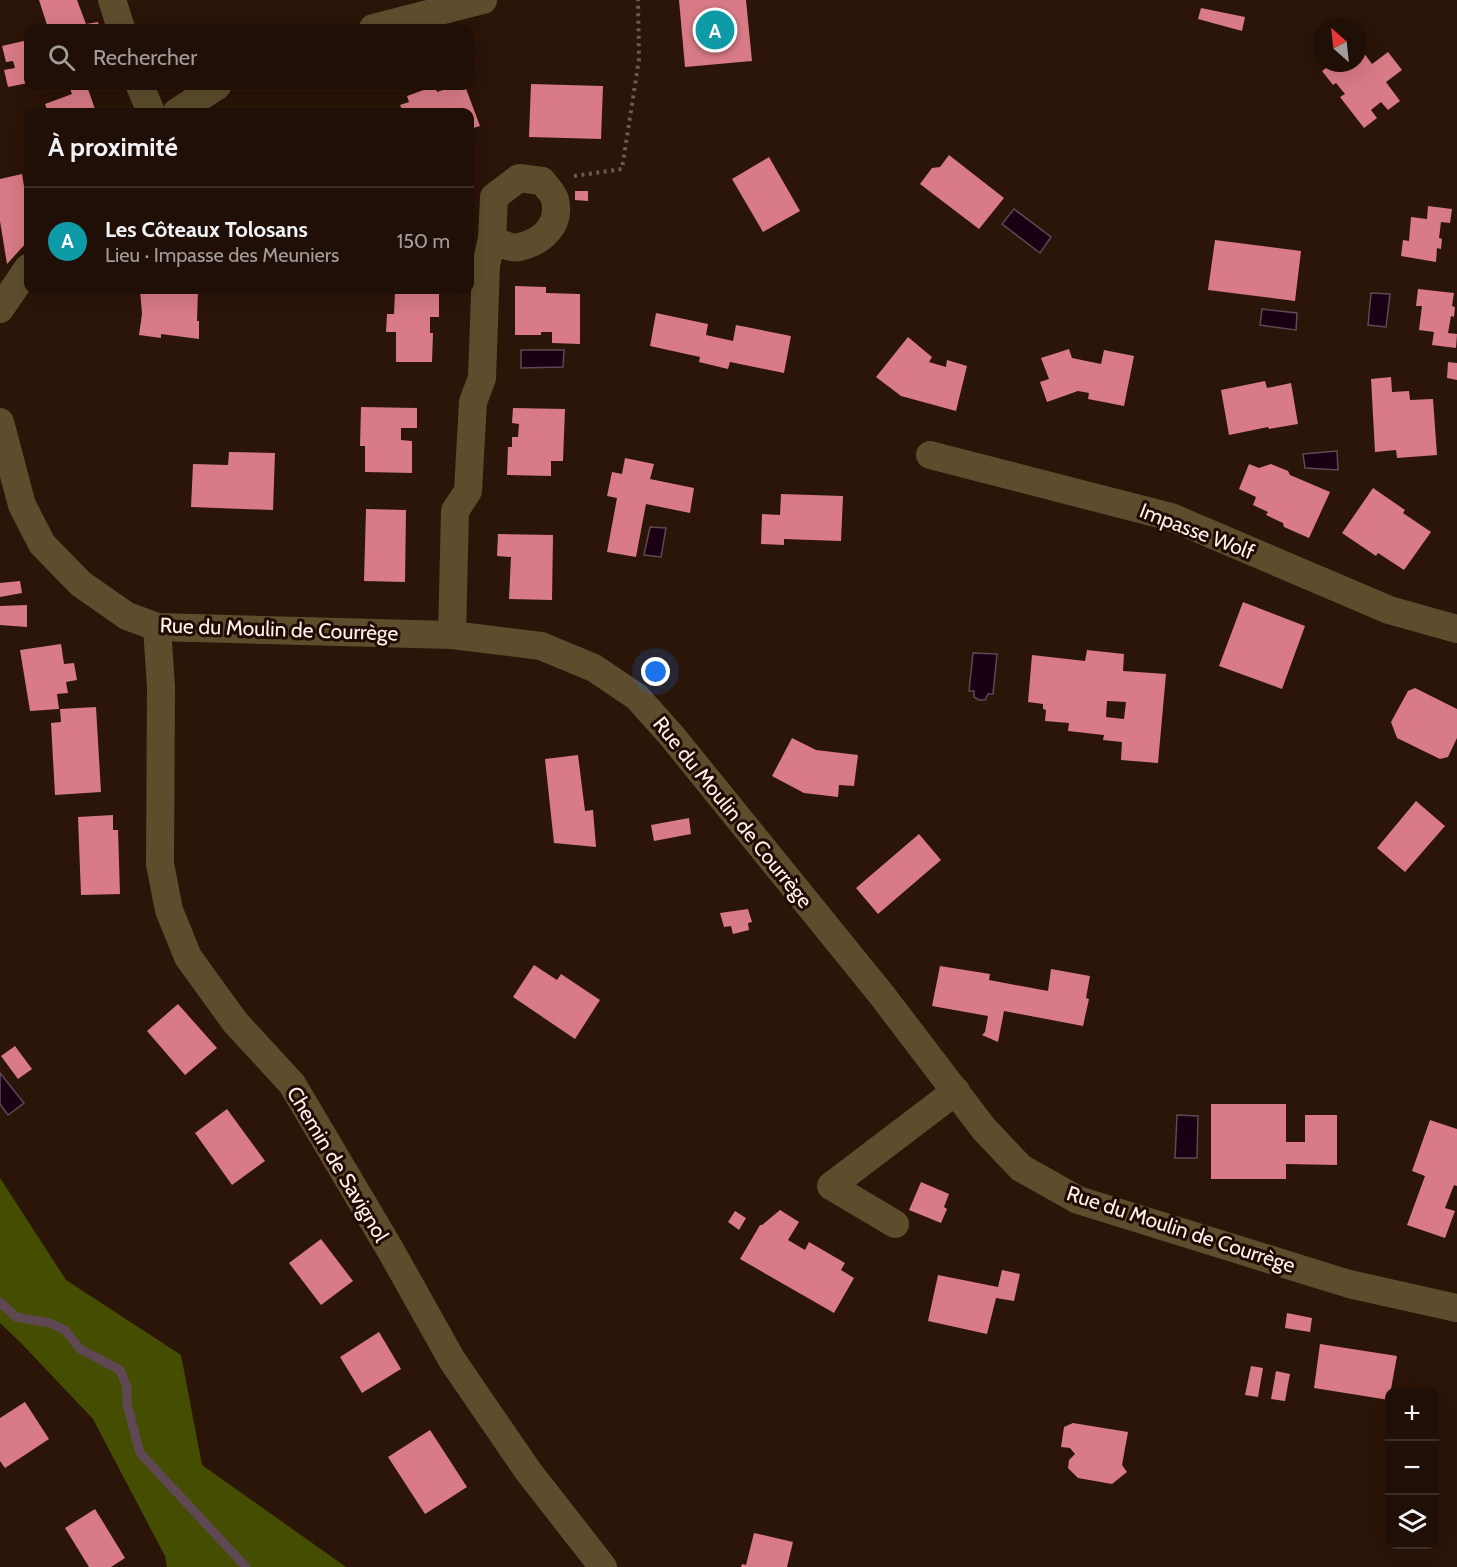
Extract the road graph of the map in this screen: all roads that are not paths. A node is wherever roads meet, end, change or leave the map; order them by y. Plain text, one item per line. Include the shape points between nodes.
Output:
1 (112, 0) edge
2 (483, 0) edge
3 (121, 24) edge
4 (389, 24) edge
5 (142, 90) edge
6 (211, 90) edge
7 (149, 108) edge
8 (183, 108) edge
9 (492, 239) junction
10 (24, 274) edge
11 (0, 309) edge
12 (0, 422) edge
13 (930, 455) dead end
14 (157, 627) junction
15 (1457, 629) edge
16 (452, 635) junction
17 (956, 1091) junction
18 (895, 1224) dead end
19 (1457, 1308) edge
20 (603, 1567) edge

1 - 3 street
2 - 4 street
5 - 7 street
6 - 8 street
9 - 9 street via 494,197 519,178 542,181 555,199 556,217 548,234 518,248
9 - 16 street via 486,265 482,378 473,402 468,491 455,511
10 - 11 street
12 - 14 street, Rue du Moulin de Courrège via 22,505 42,544 81,585 127,616
13 - 15 street, Impasse Wolf via 1171,517 1389,610
14 - 16 street, Rue du Moulin de Courrège
14 - 20 street, Chemin de Savignol via 161,687 160,864 169,910 188,957 235,1022 292,1084 452,1360 528,1472
16 - 17 street, Rue du Moulin de Courrège via 541,646 594,668 637,697
17 - 18 street via 831,1186
17 - 19 street, Rue du Moulin de Courrège via 984,1129 1021,1168 1078,1200 1349,1284

